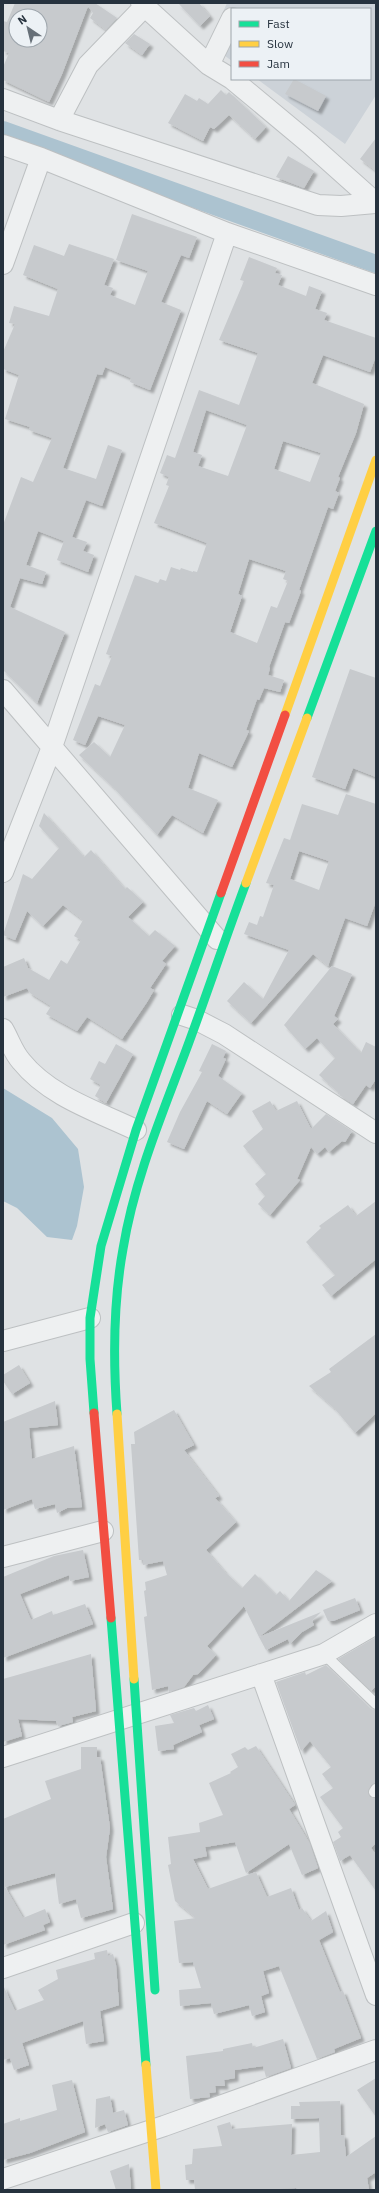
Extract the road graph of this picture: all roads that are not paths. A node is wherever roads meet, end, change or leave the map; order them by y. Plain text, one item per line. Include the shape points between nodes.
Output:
1 (143, 4) edge
2 (231, 20) edge
3 (209, 65) junction
4 (231, 78) edge
5 (233, 80) edge
6 (3, 99) edge
7 (59, 120) junction
8 (3, 145) edge
9 (41, 158) junction
10 (376, 203) edge
11 (227, 233) junction
12 (3, 264) edge
13 (376, 285) edge
14 (376, 460) edge
15 (376, 531) edge
16 (3, 690) edge
17 (52, 747) junction
18 (3, 872) edge
19 (208, 929) junction
20 (223, 945) junction
21 (178, 1014) junction
22 (197, 1020) junction
23 (3, 1029) edge
24 (136, 1130) junction
25 (376, 1133) edge
26 (90, 1318) junction
27 (3, 1341) edge
28 (103, 1531) junction
29 (3, 1557) edge
30 (372, 1627) edge
31 (324, 1654) junction
32 (261, 1674) junction
33 (376, 1704) edge
34 (127, 1717) junction
35 (3, 1757) edge
36 (134, 1922) junction
37 (3, 1968) edge
38 (376, 1995) edge
39 (156, 1999) dead end
40 (376, 2050) edge
41 (161, 2126) junction
42 (3, 2179) edge
43 (156, 2190) edge

1 - 3 street
1 - 7 street via 88,65
2 - 3 street
3 - 4 street
5 - 10 street
6 - 7 street
7 - 10 street via 318,205
8 - 9 street
9 - 11 street
9 - 12 street
11 - 13 street
11 - 17 street
14 - 19 street
15 - 20 street
16 - 17 street
17 - 18 street
17 - 19 street
19 - 20 street
19 - 21 street
20 - 22 street
21 - 22 street
21 - 24 street
22 - 25 street via 287,1073
22 - 34 street via 141,1174 130,1214 117,1290 113,1337
23 - 24 street via 20,1060 39,1080 61,1095
24 - 26 street via 112,1206
26 - 27 street
26 - 28 street via 90,1373
28 - 29 street
28 - 34 street
30 - 31 street
31 - 32 street
31 - 33 lane
32 - 34 street
32 - 38 street
34 - 35 street
34 - 36 street
34 - 39 street
36 - 37 street
36 - 41 street
40 - 41 street
41 - 42 street
41 - 43 street

